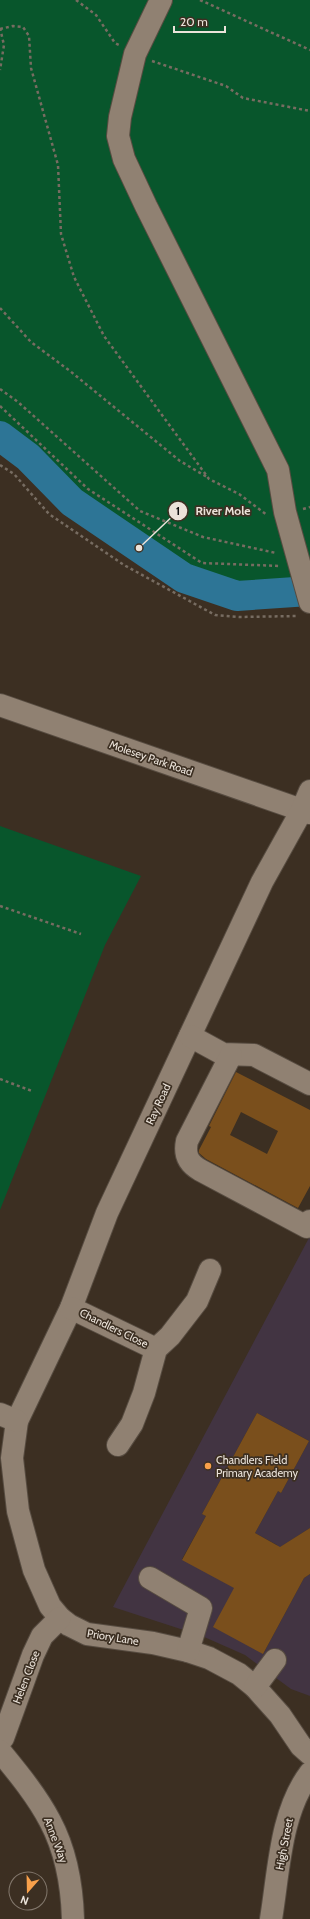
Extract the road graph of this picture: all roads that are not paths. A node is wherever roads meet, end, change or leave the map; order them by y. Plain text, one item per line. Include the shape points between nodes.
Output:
1 (161, 0) edge
2 (307, 609) edge
3 (0, 705) edge
4 (310, 791) edge
5 (306, 812) edge
6 (190, 1036) junction
7 (231, 1055) junction
8 (310, 1084) edge
9 (310, 1221) edge
10 (210, 1270) dead end
11 (71, 1308) junction
12 (156, 1349) junction
13 (8, 1418) edge
14 (118, 1445) dead end
15 (150, 1578) dead end
16 (60, 1618) junction
17 (188, 1651) junction
18 (275, 1660) dead end
19 (255, 1687) junction
20 (0, 1741) edge
21 (0, 1751) edge
22 (310, 1754) edge
23 (310, 1773) edge
24 (73, 1919) edge
25 (271, 1919) edge

1 - 2 street via 134,54 118,136 124,159 146,206 278,470
3 - 5 street, Molesey Park Road
4 - 5 street, Ray Road
5 - 6 street, Ray Road via 262,882
6 - 7 street via 223,1054
6 - 11 street, Ray Road via 107,1213
7 - 8 street via 254,1055
7 - 9 street via 187,1141 186,1156 190,1164 206,1174 307,1227
10 - 12 street, Chandlers Close via 198,1301
11 - 12 street, Chandlers Close
11 - 13 street, Ray Road
12 - 14 street, Chandlers Close via 142,1399 132,1424
13 - 16 street, Priory Lane via 18,1510 34,1570 50,1606
15 - 17 street via 201,1608
16 - 17 street, Priory Lane via 69,1626 87,1634
16 - 20 street, Helen Close via 42,1636
17 - 19 street, Priory Lane via 210,1658 239,1674
18 - 19 street
19 - 22 street, Priory Lane
21 - 24 street, Anne Way via 28,1786 50,1821 62,1848 69,1876
23 - 25 street, High Street via 297,1792 289,1815

